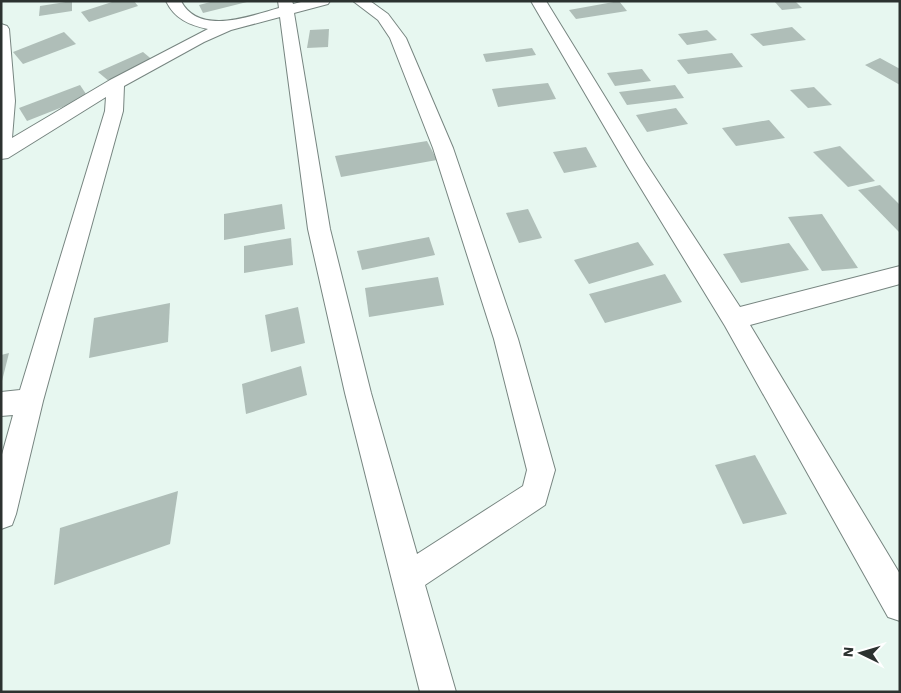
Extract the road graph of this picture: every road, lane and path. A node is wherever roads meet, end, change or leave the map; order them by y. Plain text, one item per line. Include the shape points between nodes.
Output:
1 (173, 1) edge
2 (323, 1) edge
3 (360, 1) edge
4 (538, 1) edge
5 (287, 6) edge
6 (194, 22) junction
7 (226, 27) junction
8 (1, 29) edge
9 (198, 40) junction
10 (116, 84) junction
11 (114, 111) junction
12 (71, 112) junction
13 (1, 153) edge
14 (900, 275) edge
15 (734, 319) junction
16 (30, 401) junction
17 (1, 404) edge
18 (1, 514) edge
19 (408, 578) junction
20 (900, 605) edge
21 (438, 692) edge

1 - 6 street via 175,7
2 - 5 street
3 - 19 street via 383,17 398,38 443,148 506,339 541,470 535,495
4 - 15 street
5 - 7 street
5 - 19 street via 319,229 358,393
6 - 7 street
6 - 9 street
7 - 9 street
8 - 13 street via 6,101
9 - 10 street
10 - 11 street
10 - 12 street
11 - 12 street
11 - 16 street
12 - 13 street
14 - 15 street
15 - 20 street
16 - 17 street
16 - 18 street
19 - 21 street

